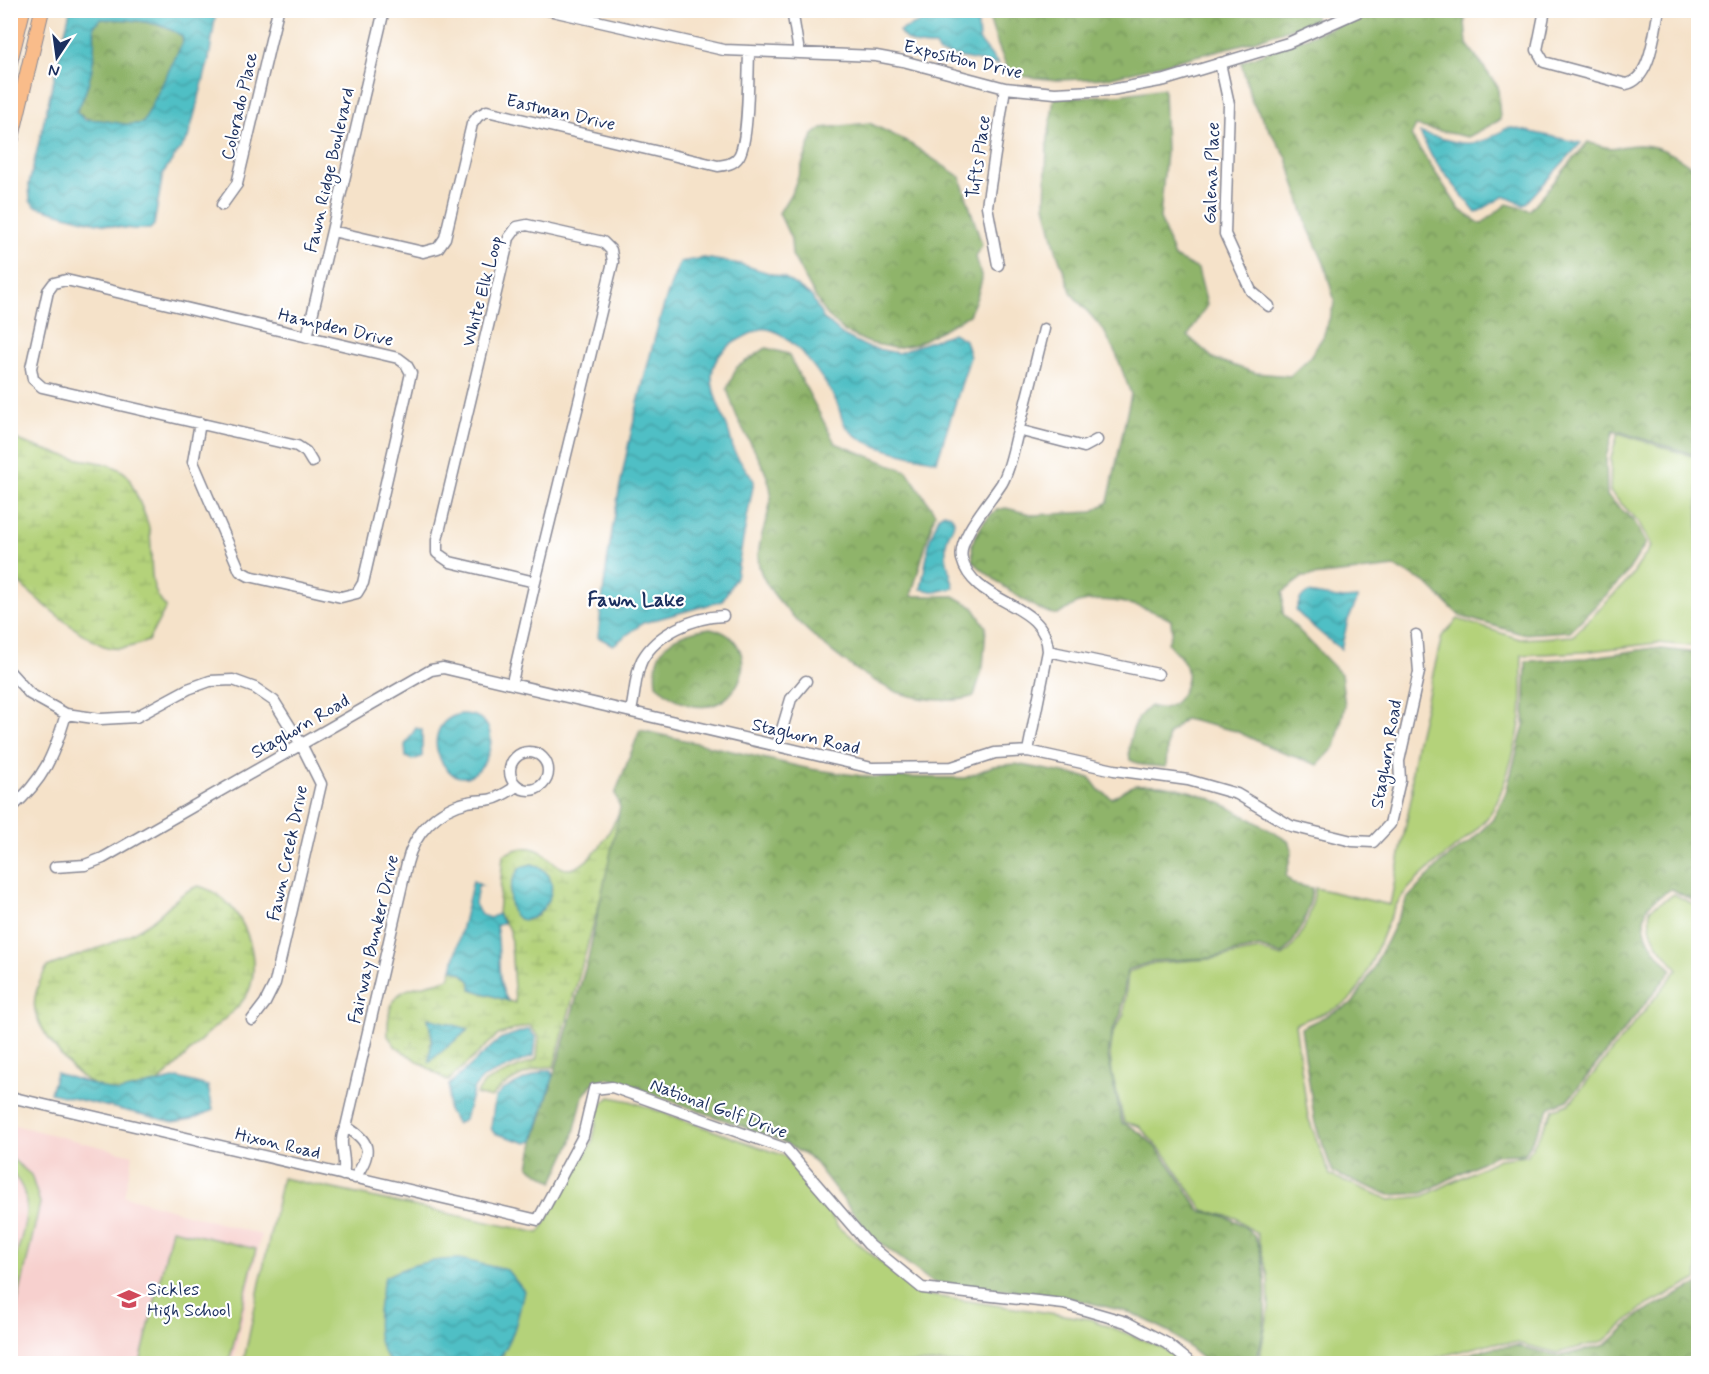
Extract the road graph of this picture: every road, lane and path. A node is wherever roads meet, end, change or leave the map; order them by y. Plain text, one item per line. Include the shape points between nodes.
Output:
1 (23, 10) edge
2 (42, 10) edge
3 (278, 10) edge
4 (384, 10) edge
5 (548, 10) edge
6 (792, 10) edge
7 (1362, 10) edge
8 (1545, 10) edge
9 (1659, 10) edge
10 (799, 52) junction
11 (749, 53) junction
12 (10, 62) edge
13 (1220, 63) junction
14 (1005, 88) junction
15 (10, 146) edge
16 (222, 205) dead end
17 (332, 231) junction
18 (998, 265) dead end
19 (1269, 306) dead end
20 (1044, 329) dead end
21 (307, 337) junction
22 (200, 423) junction
23 (1018, 430) junction
24 (1097, 440) dead end
25 (312, 462) dead end
26 (535, 582) junction
27 (723, 616) dead end
28 (1416, 635) dead end
29 (1048, 651) junction
30 (10, 672) edge
31 (1158, 674) dead end
32 (806, 681) dead end
33 (512, 682) junction
34 (631, 711) junction
35 (66, 714) junction
36 (301, 744) junction
37 (777, 746) junction
38 (1028, 751) junction
39 (517, 786) dead end
40 (10, 809) edge
41 (55, 867) dead end
42 (252, 1020) dead end
43 (10, 1097) edge
44 (346, 1127) junction
45 (343, 1175) junction
46 (355, 1178) junction
47 (538, 1220) joint
48 (1192, 1364) edge

1 - 12 main road
2 - 15 main road
3 - 16 street, Colorado Place via 237,184
4 - 17 street, Fawn Ridge Boulevard
5 - 11 street, Exposition Drive
6 - 10 street
7 - 13 street, Exposition Drive via 1318,32
8 - 9 street via 1537,50 1544,62 1626,84 1643,75
10 - 11 street, Exposition Drive
10 - 14 street, Exposition Drive via 894,59
11 - 17 street, Eastman Drive via 745,134 739,156 729,165 718,166 487,111 472,124 445,238 438,248 423,252
13 - 14 street, Exposition Drive via 1165,80 1111,90 1055,93
13 - 19 street, Galena Place via 1229,104 1225,234 1251,291
14 - 18 street, Tufts Place via 987,206
17 - 21 street, Fawn Ridge Boulevard
20 - 23 street
21 - 22 street, Hampden Drive via 66,280 54,283 48,291 31,368 33,379 42,387
21 - 22 street, Hampden Drive via 398,358 411,373 363,583 357,593 341,597 249,576 240,570 193,462
22 - 25 street, Hampden Drive via 297,446
23 - 24 street via 1084,447
23 - 29 street via 1007,472 964,541 962,557 969,575 982,588 1036,620 1047,636
26 - 26 street, White Elk Loop via 613,262 611,250 603,242 527,225 517,227 509,238 437,553 450,562
26 - 33 street, White Elk Loop
27 - 34 street via 676,627 643,659
28 - 38 street, Staghorn Road via 1419,672 1399,761 1400,780 1390,824 1373,842 1352,841 1291,826 1217,786 1114,770
29 - 31 street
29 - 38 street
30 - 35 street, Fawn Creek Drive via 30,694
32 - 37 street via 791,699
33 - 34 street, Staghorn Road
33 - 36 street, Staghorn Road via 438,668
34 - 37 street, Staghorn Road
35 - 36 street, Fawn Creek Drive via 101,719 136,717 188,689 210,681 233,680 274,701
35 - 40 street via 46,768 34,788
36 - 41 street, Staghorn Road via 103,858 85,865
36 - 42 street, Fawn Creek Drive via 321,784 275,983
37 - 38 street, Staghorn Road via 872,768 952,767 994,753
39 - 44 street, Fairway Bunker Drive via 490,800 468,802 444,812 432,820 415,842
43 - 45 street, Hixon Road
44 - 45 street, Fairway Bunker Drive via 340,1143 346,1164
44 - 46 street via 361,1137 368,1148
45 - 46 street, Hixon Road
46 - 47 street, Hixon Road
47 - 48 street, National Golf Drive via 583,1136 594,1089 612,1087 786,1149 868,1244 922,1288 1064,1304 1126,1322 1166,1343

